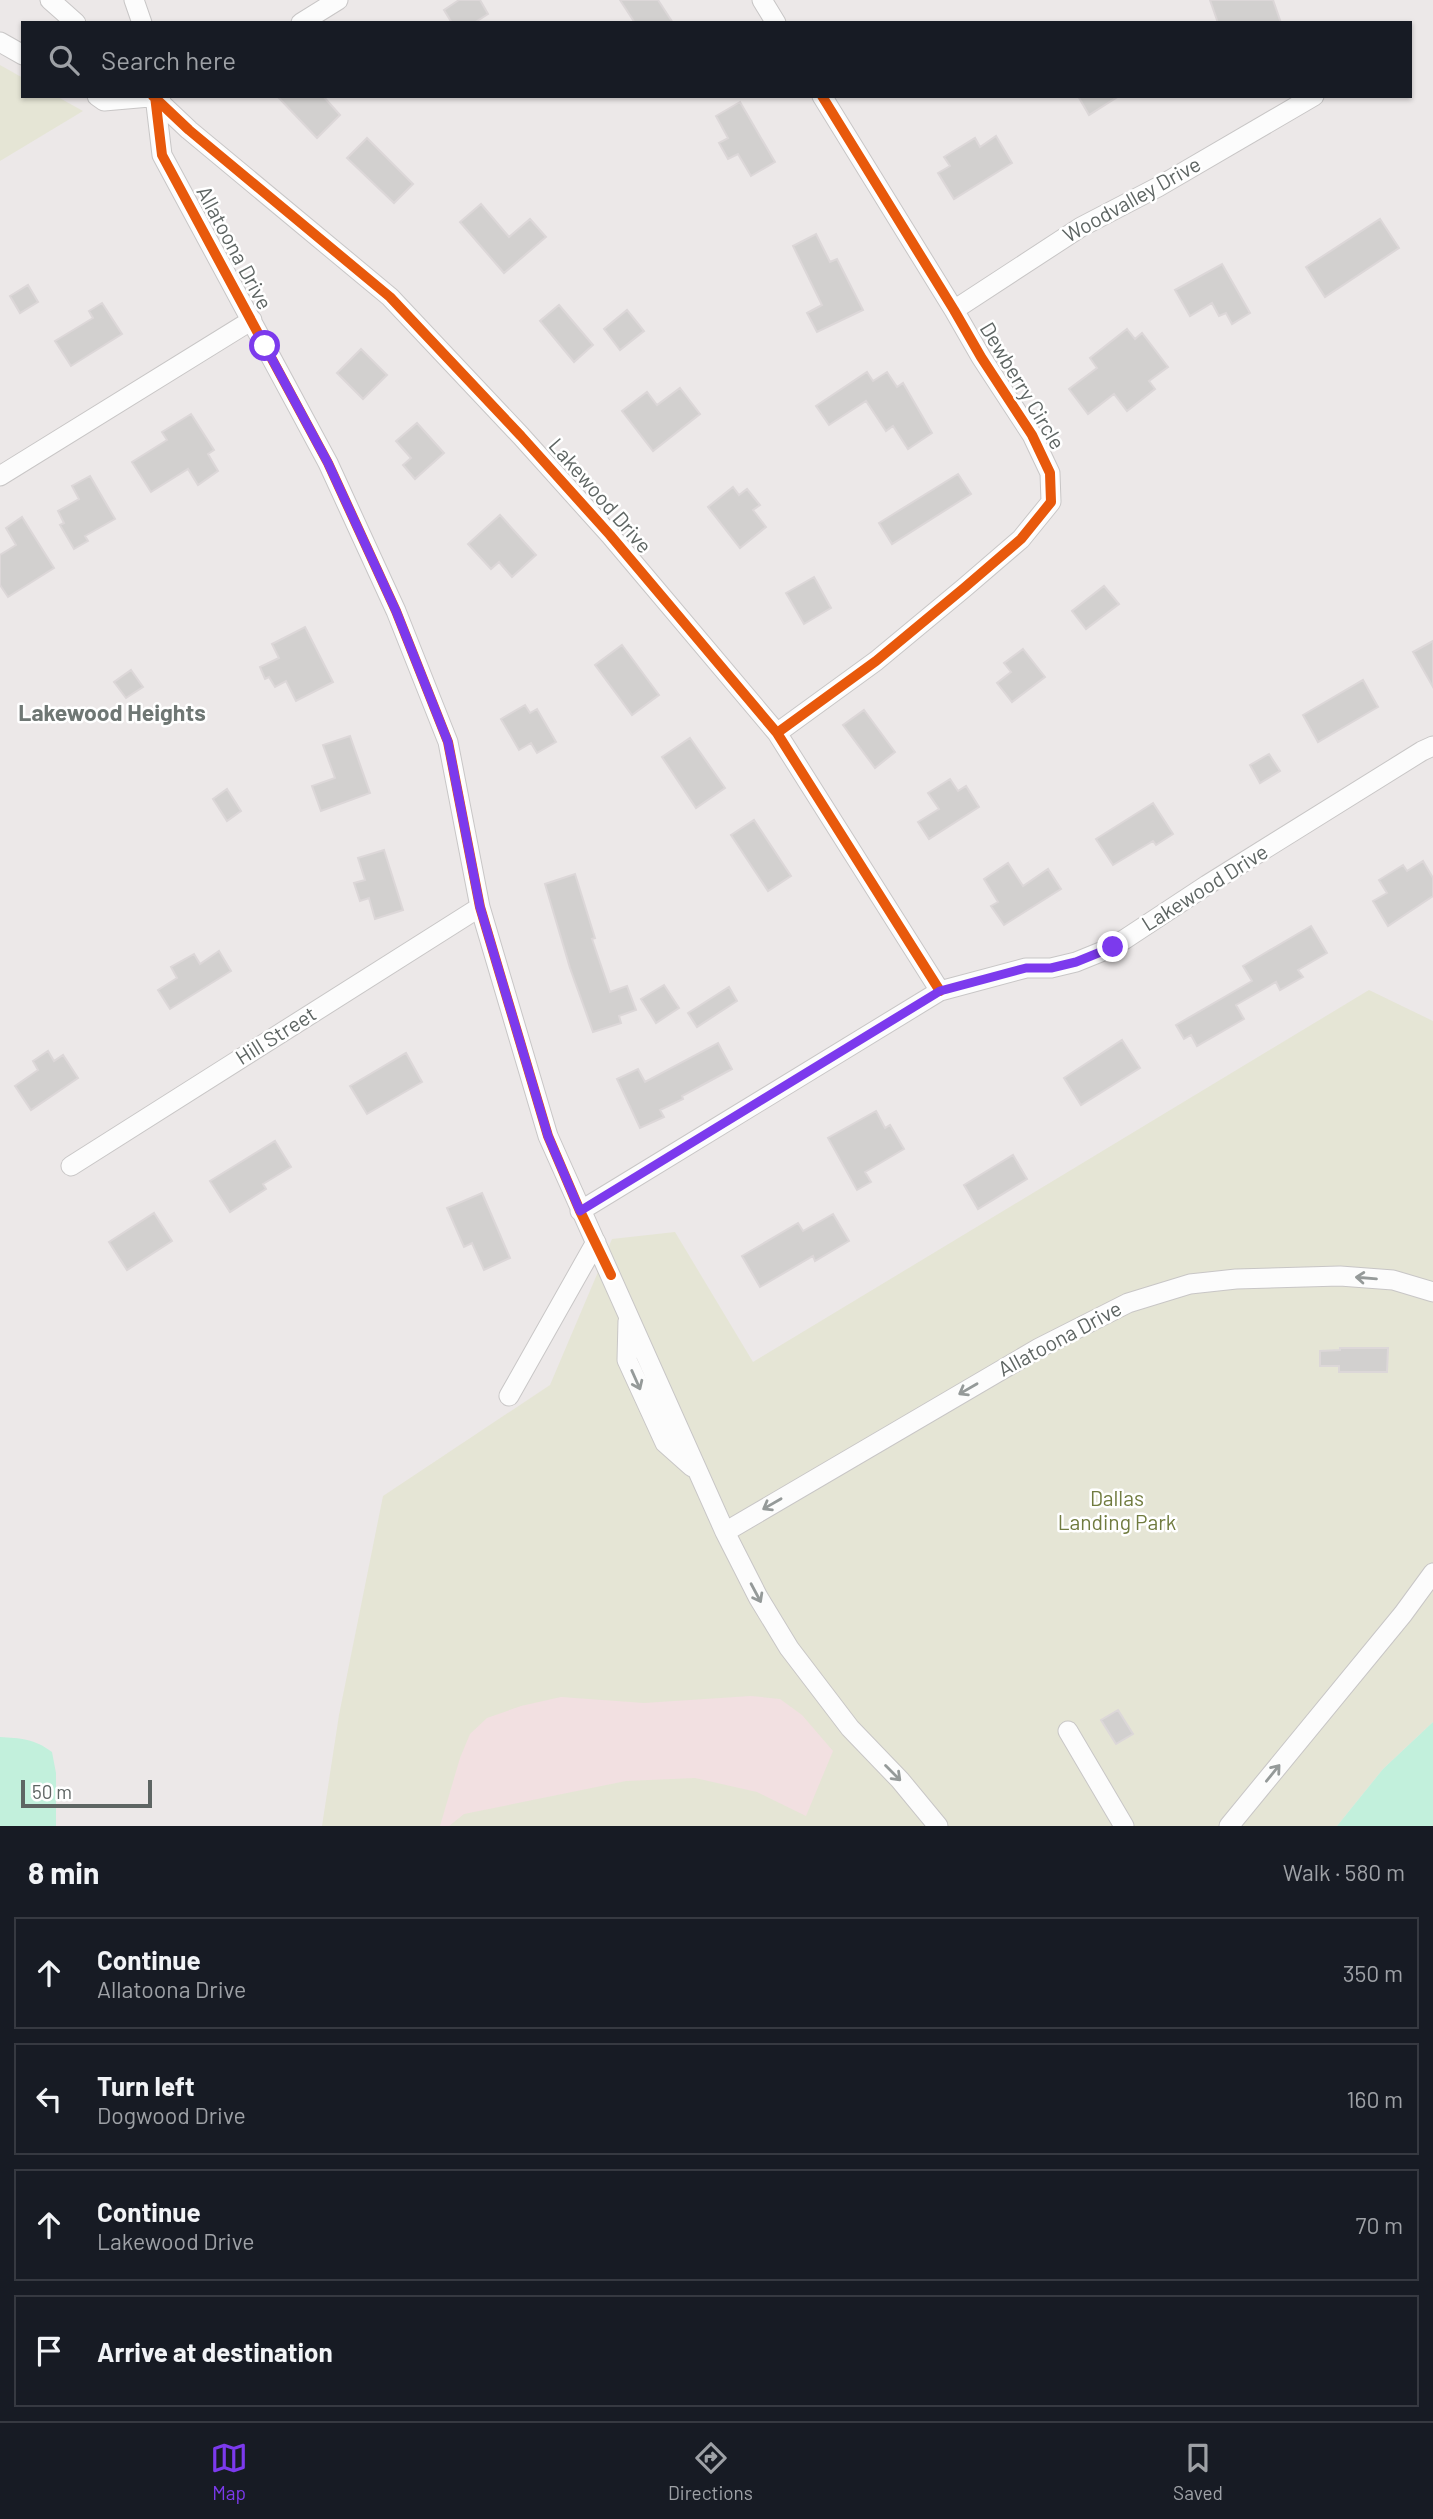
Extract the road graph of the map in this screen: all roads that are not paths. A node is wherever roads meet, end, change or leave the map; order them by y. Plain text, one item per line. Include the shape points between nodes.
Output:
1 (50, 0) edge
2 (134, 0) edge
3 (338, 0) edge
4 (762, 0) edge
5 (74, 21) edge
6 (141, 21) edge
7 (304, 21) edge
8 (775, 21) edge
9 (0, 42) edge
10 (21, 54) edge
11 (100, 98) edge
12 (143, 98) edge
13 (156, 98) edge
14 (157, 98) edge
15 (823, 98) edge
16 (1311, 98) edge
17 (954, 310) junction
18 (252, 320) junction
19 (0, 476) edge
20 (777, 733) junction
21 (1433, 746) edge
22 (480, 907) junction
23 (940, 991) junction
24 (71, 1166) dead end
25 (580, 1211) junction
26 (596, 1242) junction
27 (1433, 1292) edge
28 (509, 1396) dead end
29 (725, 1532) junction
30 (1433, 1573) edge
31 (1068, 1731) dead end
32 (938, 1826) edge
33 (1124, 1826) edge
34 (1229, 1826) edge

1 - 5 street
2 - 6 street
3 - 7 street
4 - 8 street
9 - 10 street
11 - 12 street
13 - 18 street, Allatoona Drive via 162,155
14 - 20 street, Lakewood Drive via 390,298 610,535
15 - 17 street, Dewberry Circle
16 - 17 street, Woodvalley Drive via 1081,228
17 - 20 street, Dewberry Circle via 1032,435 1050,473 1051,502 1021,539 964,588 876,661
18 - 19 street
18 - 22 street, Allatoona Drive via 334,475 396,611 448,742
20 - 23 street, Lakewood Drive
21 - 23 street, Lakewood Drive via 1113,947 1076,962 1026,968
22 - 24 street, Hill Street
22 - 25 street, Allatoona Drive via 548,1136
23 - 25 street
25 - 26 street, Allatoona Drive
26 - 28 street
26 - 29 street, Allatoona Drive via 628,1313 627,1360 665,1443 698,1472
27 -> 29 street, Allatoona Drive via 1393,1280 1340,1276 1236,1279 1190,1284 1128,1303 1039,1348
29 -> 32 street, Allatoona Drive via 789,1648 850,1728
34 -> 30 street
31 - 33 street

